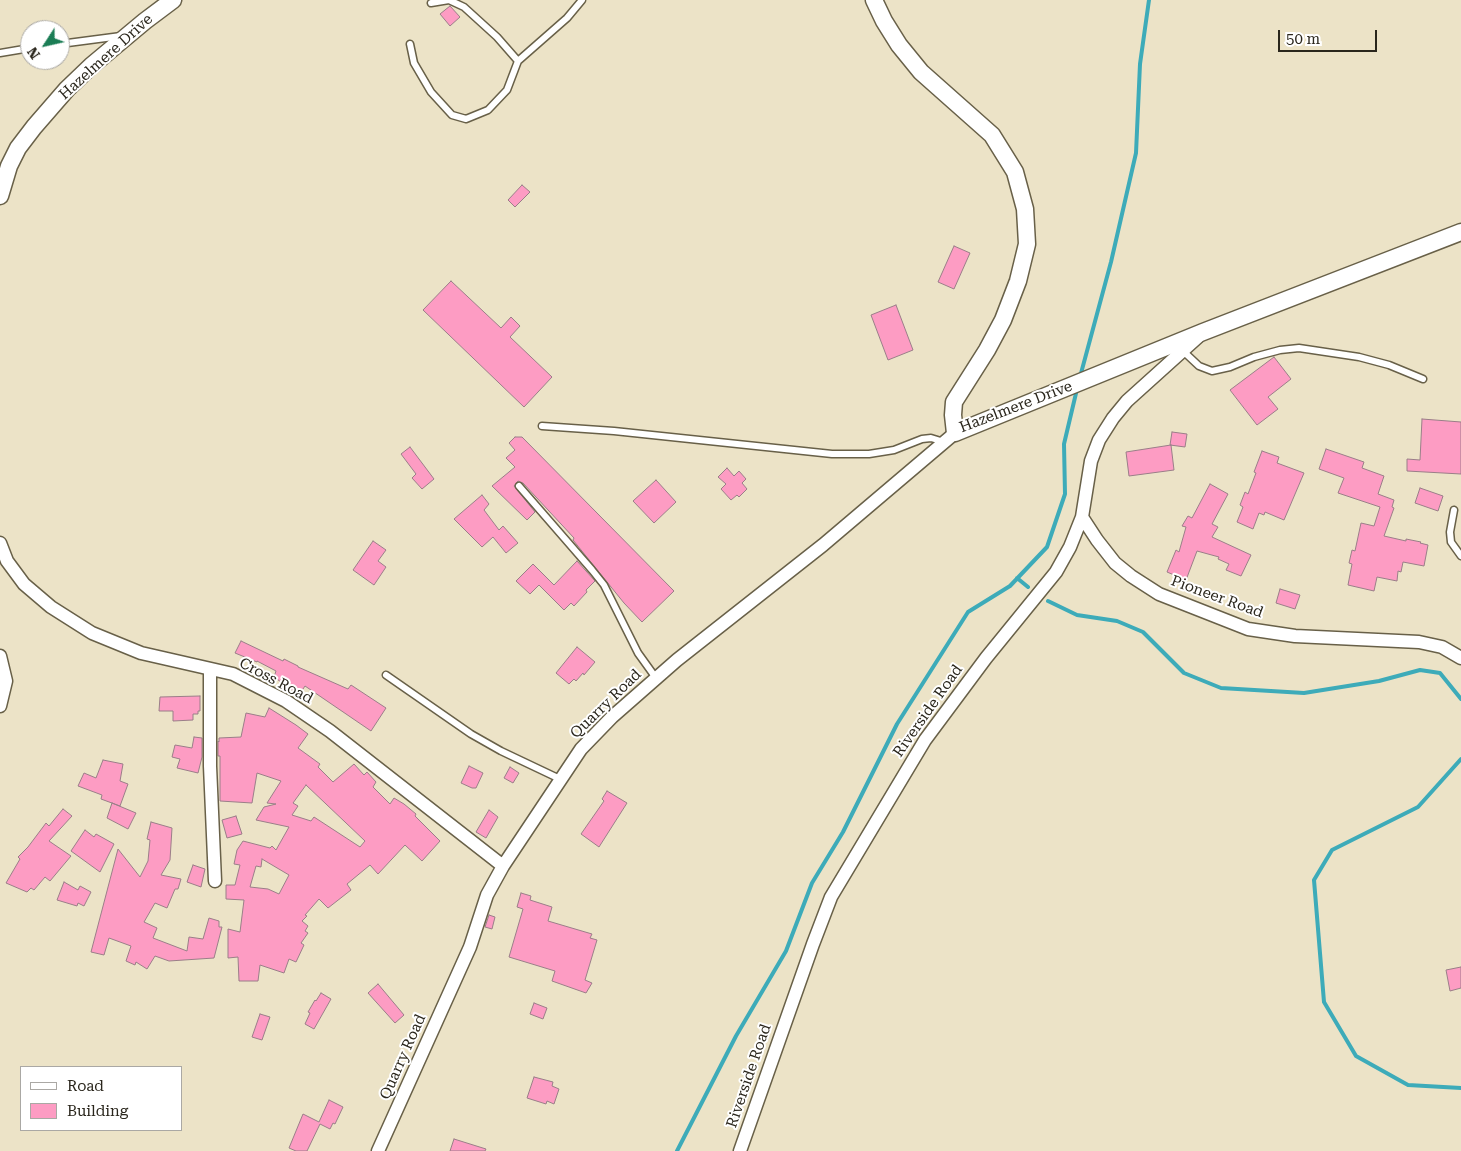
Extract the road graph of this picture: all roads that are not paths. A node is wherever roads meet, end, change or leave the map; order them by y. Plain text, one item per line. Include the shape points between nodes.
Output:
1 (173, 0) edge
2 (582, 0) edge
3 (874, 0) edge
4 (431, 3) dead end
5 (128, 35) junction
6 (70, 43) edge
7 (410, 44) dead end
8 (20, 50) edge
9 (0, 53) edge
10 (518, 61) junction
11 (0, 196) edge
12 (1461, 232) edge
13 (1203, 332) junction
14 (1183, 351) junction
15 (1423, 380) dead end
16 (542, 426) dead end
17 (949, 437) junction
18 (519, 486) dead end
19 (1454, 510) dead end
20 (1082, 517) junction
21 (0, 543) edge
22 (1461, 556) edge
23 (0, 656) edge
24 (1461, 658) edge
25 (210, 669) junction
26 (386, 675) dead end
27 (656, 678) junction
28 (0, 706) edge
29 (560, 779) junction
30 (503, 866) junction
31 (215, 881) dead end
32 (378, 1151) edge
33 (740, 1151) edge

1 - 5 street, Hazelmere Drive
2 - 10 lane via 567,18
3 - 17 street, Hazelmere Drive via 899,45 921,72 992,135 1015,172 1025,209 1027,244 1018,282 995,335 954,402
4 - 10 lane via 449,0 464,7
5 - 6 lane
5 - 11 street, Hazelmere Drive via 66,89 34,127 8,166
7 - 10 lane via 414,63 431,92 452,116 466,119 488,110 508,90
8 - 9 lane
12 - 13 street, Hazelmere Drive
13 - 14 street, Riverside Road
13 - 17 street, Hazelmere Drive
14 - 15 lane via 1199,366 1212,371 1280,350 1299,348 1374,361
14 - 20 street, Riverside Road via 1127,401 1099,440 1091,461
16 - 17 lane via 832,454 869,454 894,450 922,439
17 - 27 street, Quarry Road via 823,545
18 - 27 lane via 604,585 638,653
19 - 22 lane via 1451,542
20 - 24 street, Pioneer Road via 1115,563 1131,576 1159,594 1248,629 1295,636 1418,642 1442,647
20 - 33 street, Riverside Road via 1056,572 925,740 831,897
21 - 25 street, Cross Road via 7,561 24,584 51,607 92,633 141,653
23 - 28 street via 6,681
25 - 30 street, Cross Road via 233,674 286,701 330,731
25 - 31 street
26 - 29 lane via 471,734
27 - 29 street, Quarry Road via 581,749
29 - 30 street, Quarry Road
30 - 32 street, Quarry Road via 487,895 470,947

